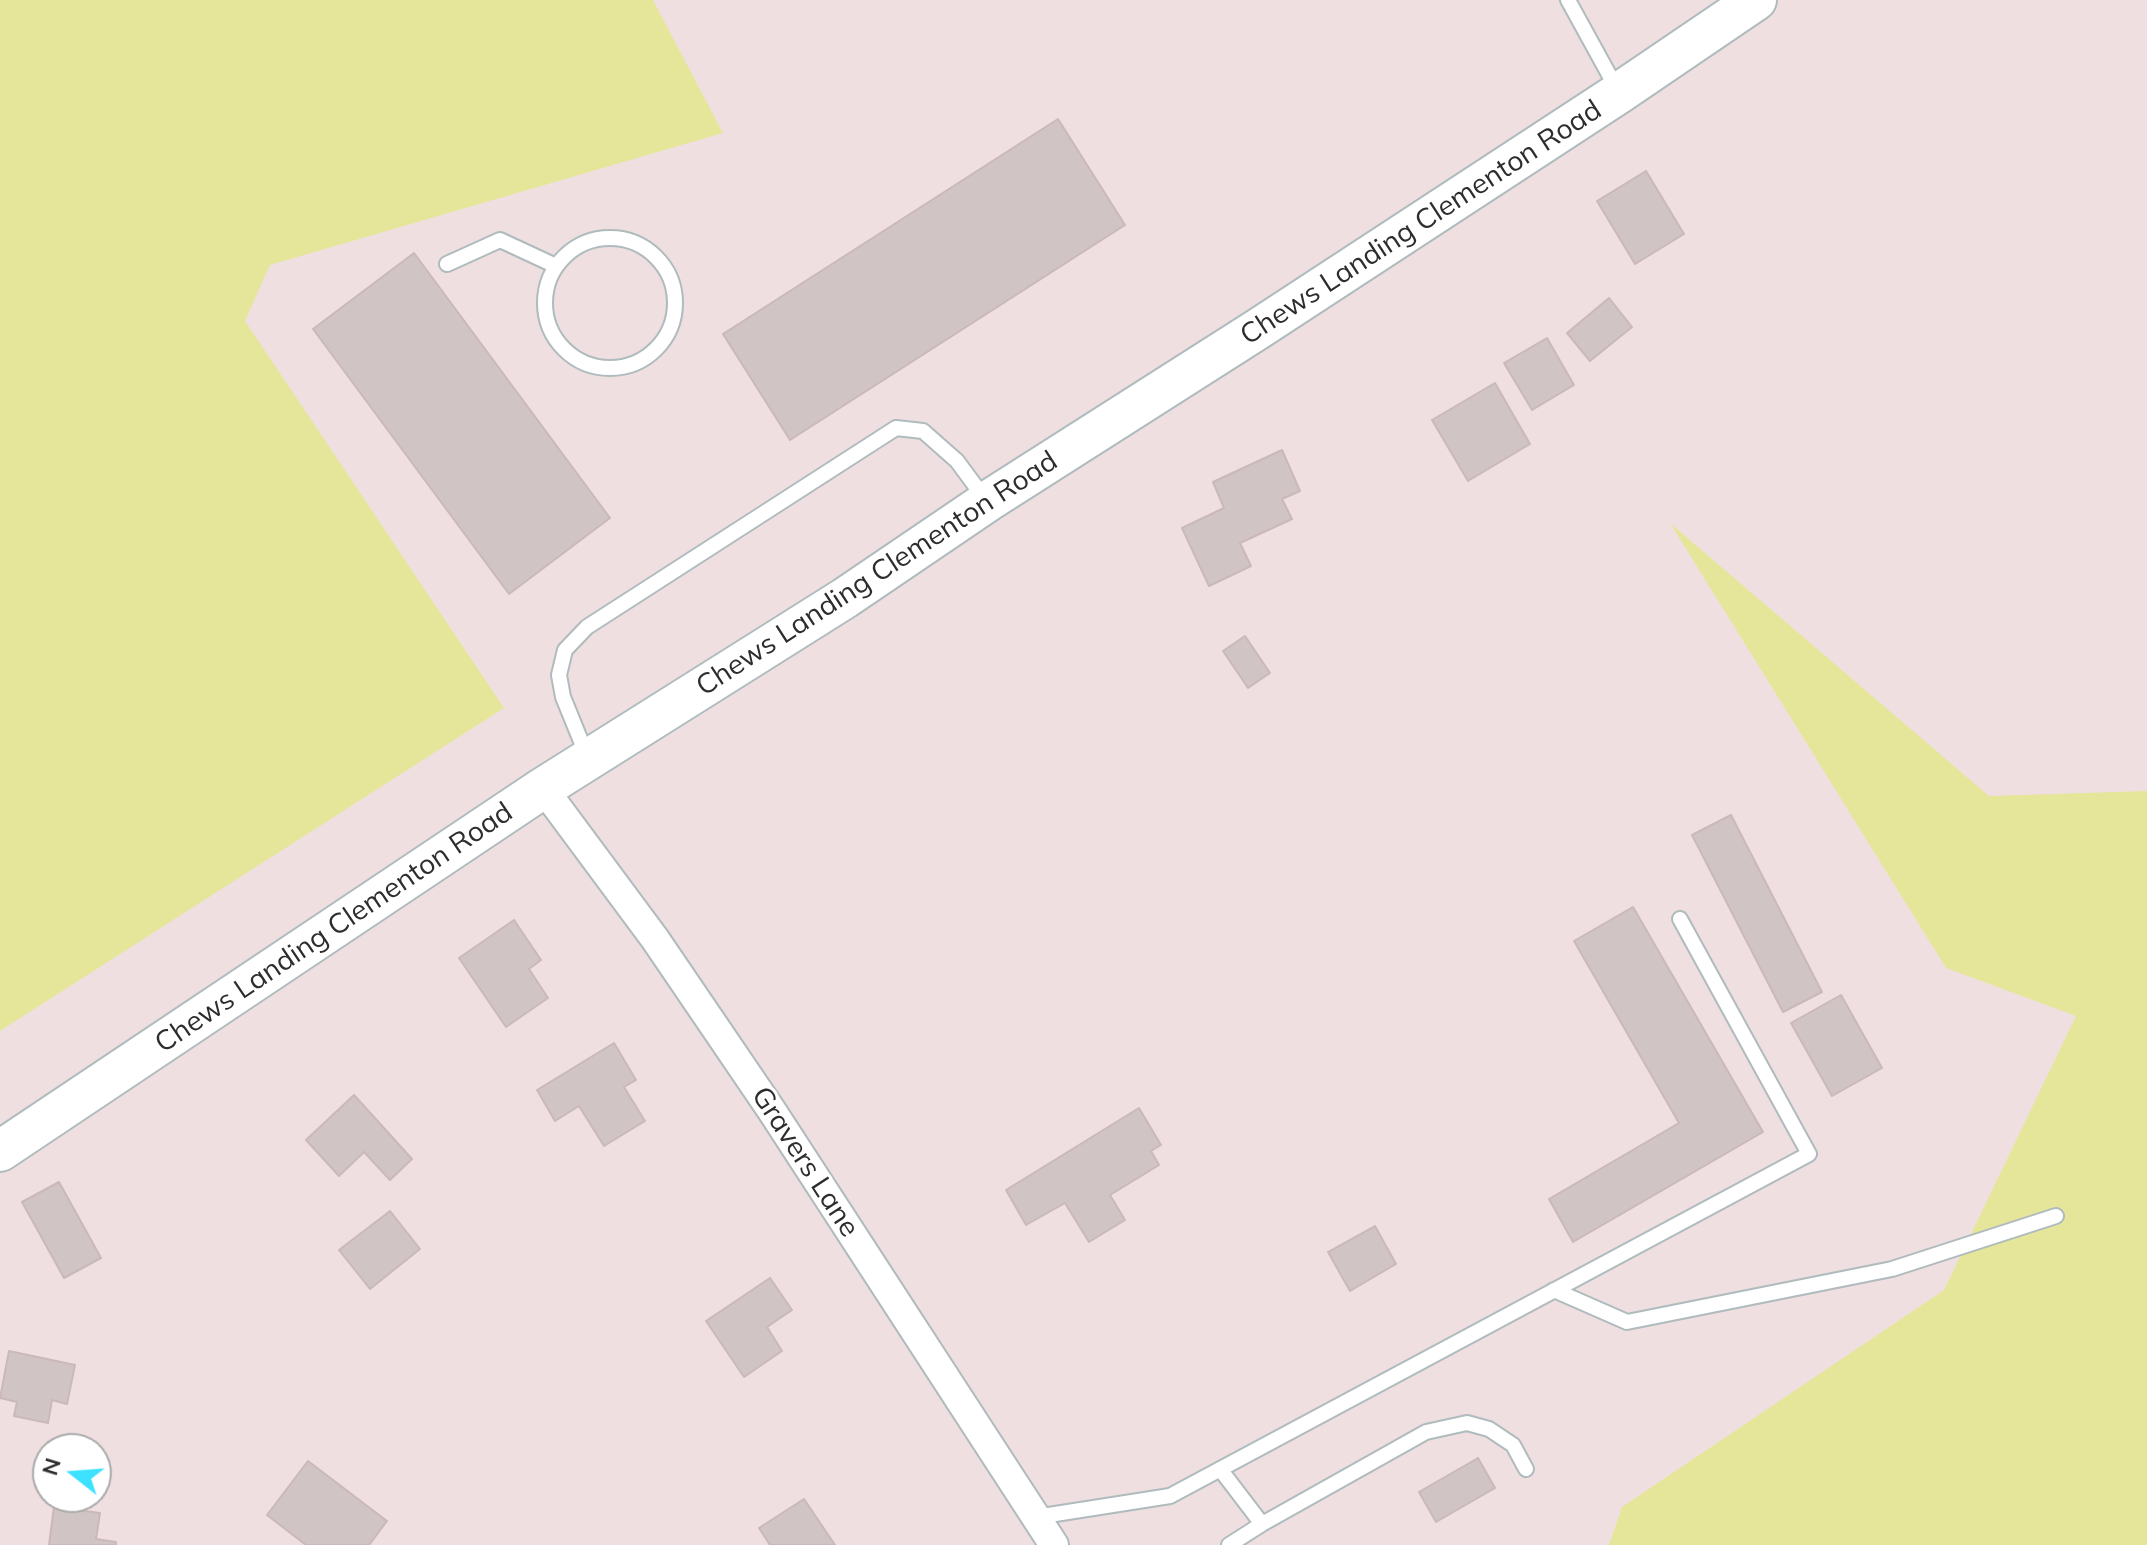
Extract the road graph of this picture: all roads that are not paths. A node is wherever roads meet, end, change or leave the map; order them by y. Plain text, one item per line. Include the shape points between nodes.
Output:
1 (1568, 0) edge
2 (1756, 0) edge
3 (1619, 93) junction
4 (447, 264) dead end
5 (556, 266) junction
6 (988, 501) junction
7 (589, 760) junction
8 (543, 788) junction
9 (1680, 919) dead end
10 (0, 1151) edge
11 (2056, 1216) dead end
12 (1554, 1290) junction
13 (1220, 1469) junction
14 (1526, 1469) dead end
15 (1036, 1517) junction
16 (1262, 1524) junction
17 (1054, 1545) edge
18 (1229, 1545) edge

1 - 3 lane
2 - 3 main road, Chews Landing Clementon Road
3 - 6 main road, Chews Landing Clementon Road
4 - 5 lane via 500,240
5 - 5 lane via 546,286 544,308 549,329 562,348 579,361 622,368 659,347 675,308 665,267 651,252 633,241 591,240
6 - 7 main road, Chews Landing Clementon Road
6 - 7 lane via 957,461 923,431 896,428 587,627 565,650 559,675
7 - 8 main road, Chews Landing Clementon Road
8 - 10 main road, Chews Landing Clementon Road
8 - 15 street, Gravers Lane via 655,939 772,1111
9 - 12 lane via 1809,1154
11 - 12 lane via 1892,1269 1627,1322
12 - 13 lane
13 - 15 lane via 1170,1496
13 - 16 lane
14 - 16 lane via 1513,1445 1489,1429 1467,1423 1426,1432
15 - 17 street, Gravers Lane
16 - 18 lane

